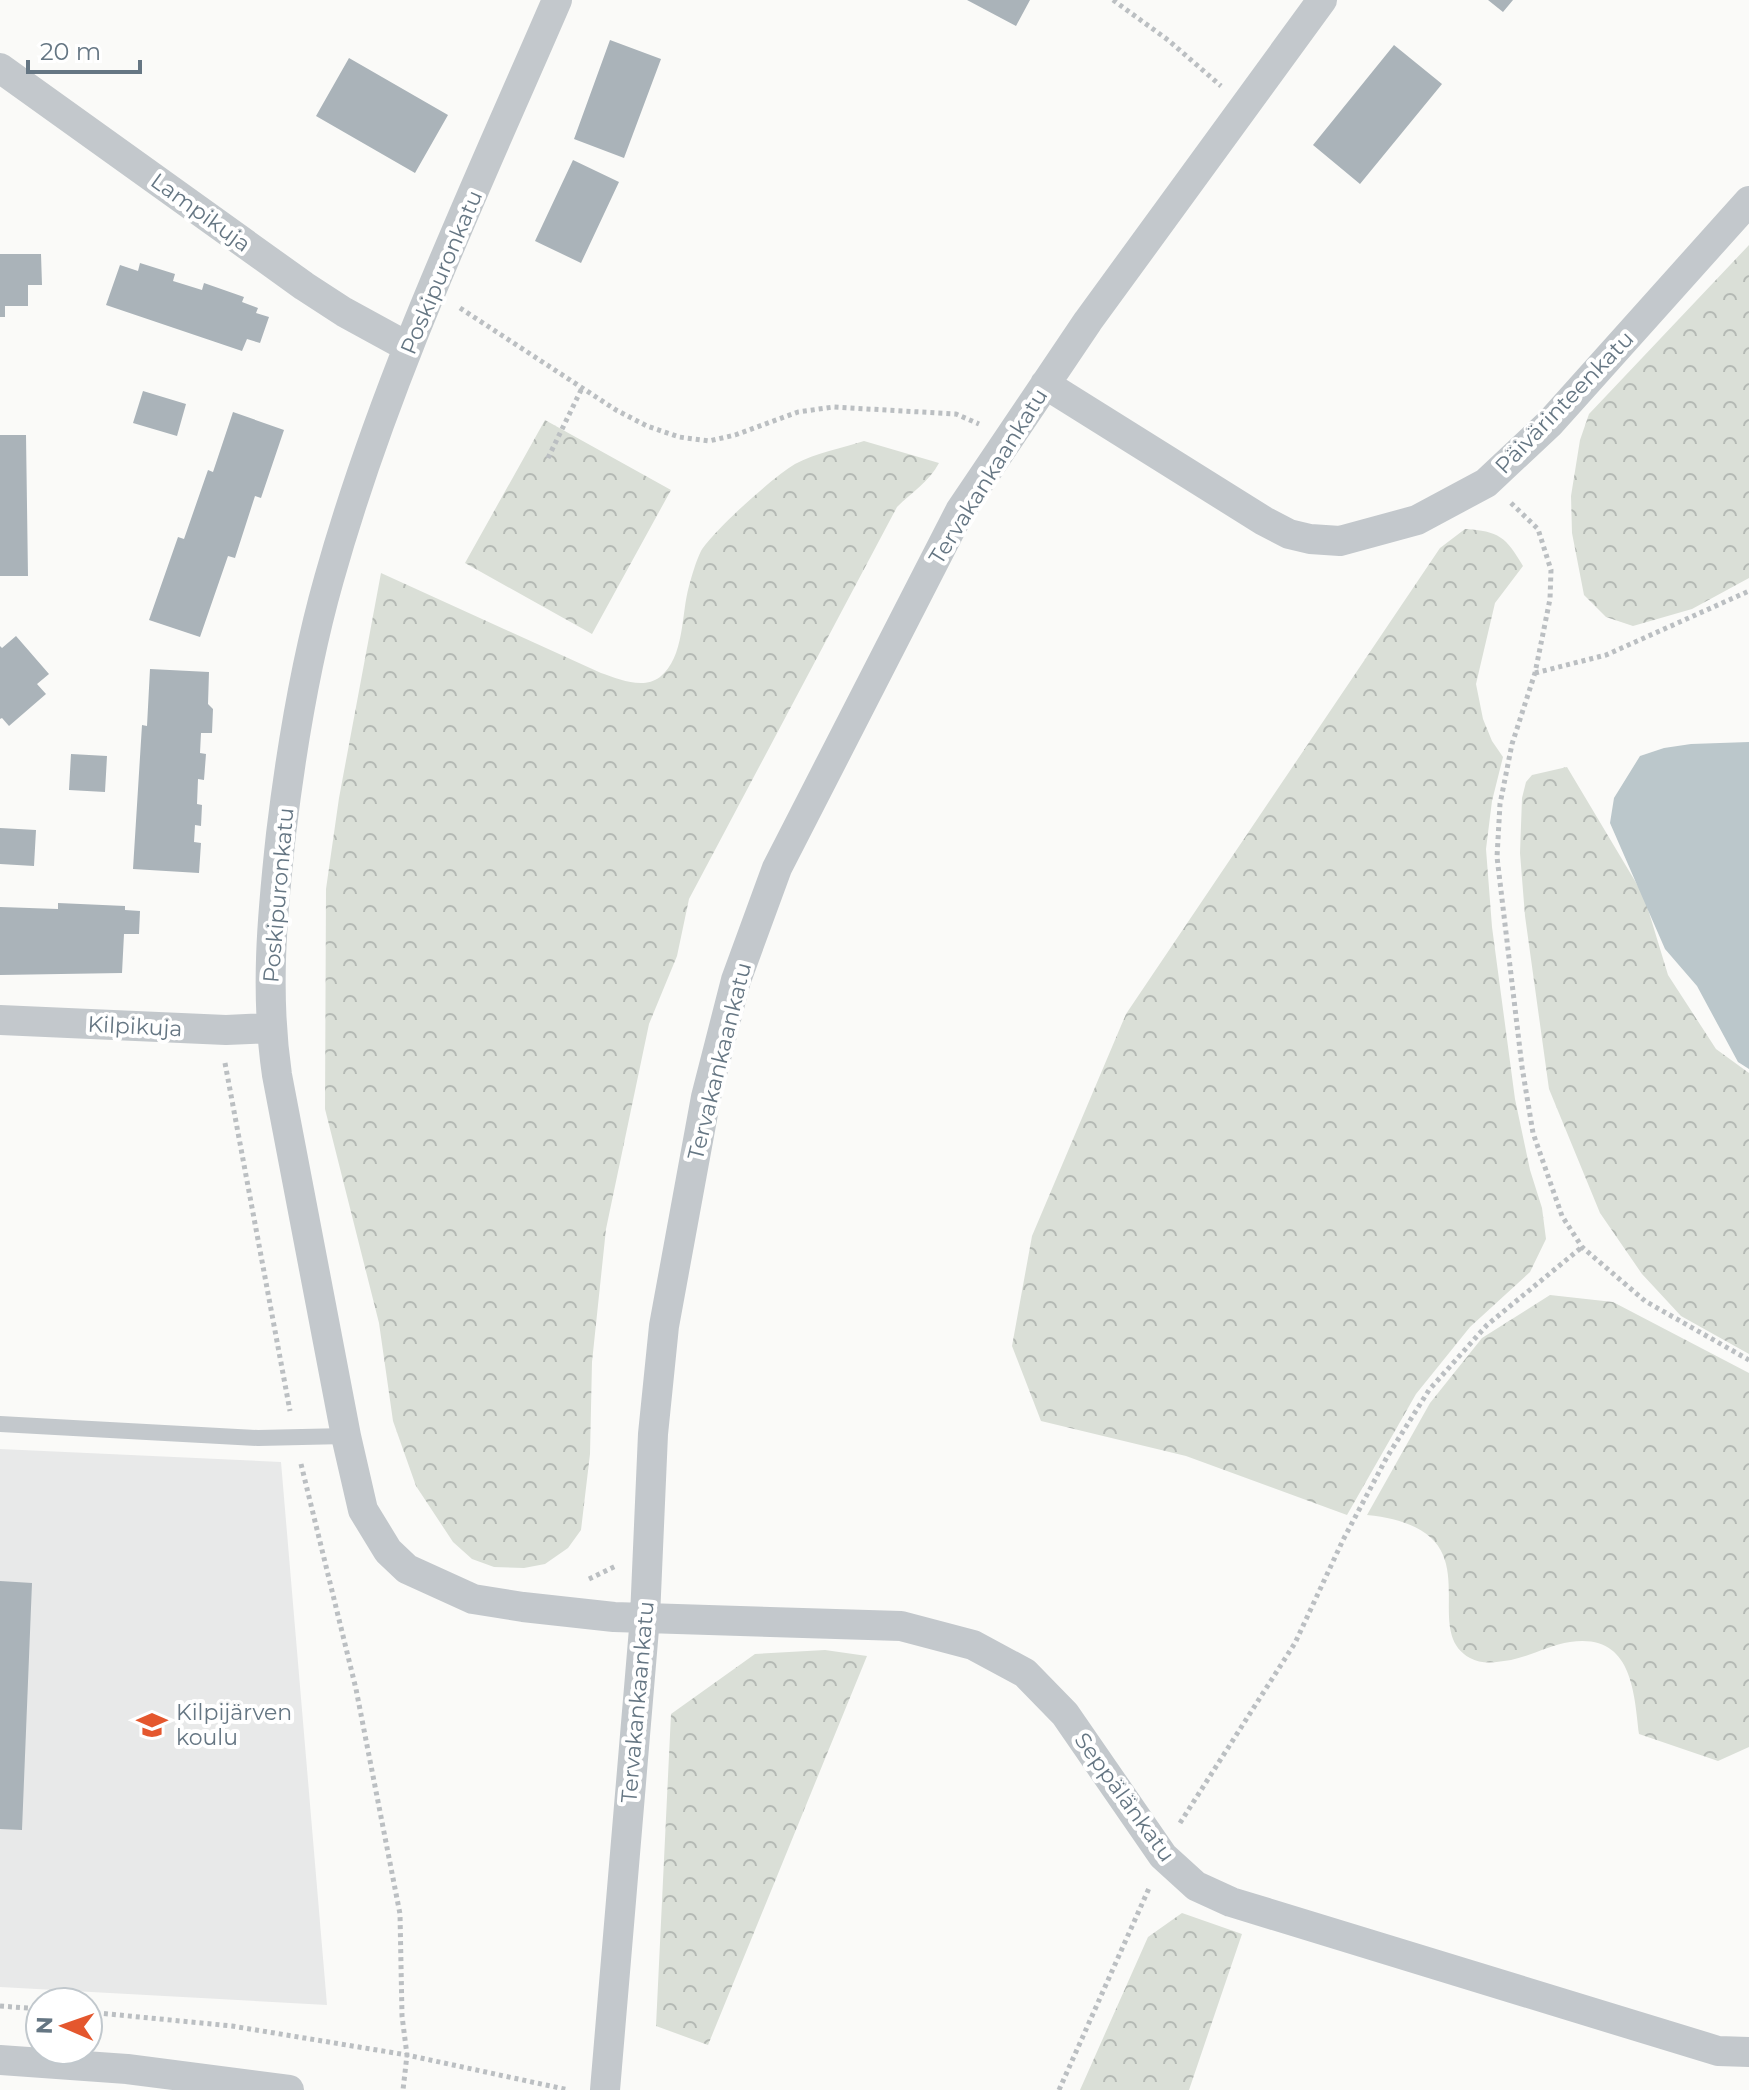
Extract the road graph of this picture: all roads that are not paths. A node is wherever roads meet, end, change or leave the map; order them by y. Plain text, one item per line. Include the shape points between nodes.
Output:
1 (557, 0) edge
2 (1322, 0) edge
3 (0, 68) edge
4 (1749, 201) edge
5 (408, 347) junction
6 (1045, 384) junction
7 (0, 1020) edge
8 (270, 1028) junction
9 (0, 1424) edge
10 (346, 1436) junction
11 (645, 1617) junction
12 (1749, 2052) edge
13 (0, 2060) edge
14 (289, 2090) edge
15 (605, 2090) edge

1 - 5 street, Poskipuronkatu
2 - 6 street, Tervakankaankatu
3 - 5 street, Lampikuja via 304,286
4 - 6 street, Päivärinteenkatu via 1550,423 1486,483 1417,520 1340,541 1289,534 1264,521
5 - 8 street, Poskipuronkatu via 328,580 311,656 287,786 271,924
6 - 11 street, Tervakankaankatu via 960,511 906,612 777,868 736,980 706,1097 664,1326
7 - 8 street, Kilpikuja
8 - 10 street, Poskipuronkatu
9 - 10 lane via 295,1439
10 - 11 street, Poskipuronkatu via 363,1510 388,1551 407,1569 473,1599
11 - 12 street, Seppälänkatu via 901,1626 973,1645 1025,1673 1065,1714 1163,1856 1196,1886 1231,1902 1718,2051
11 - 15 street, Tervakankaankatu
13 - 14 street via 127,2069

